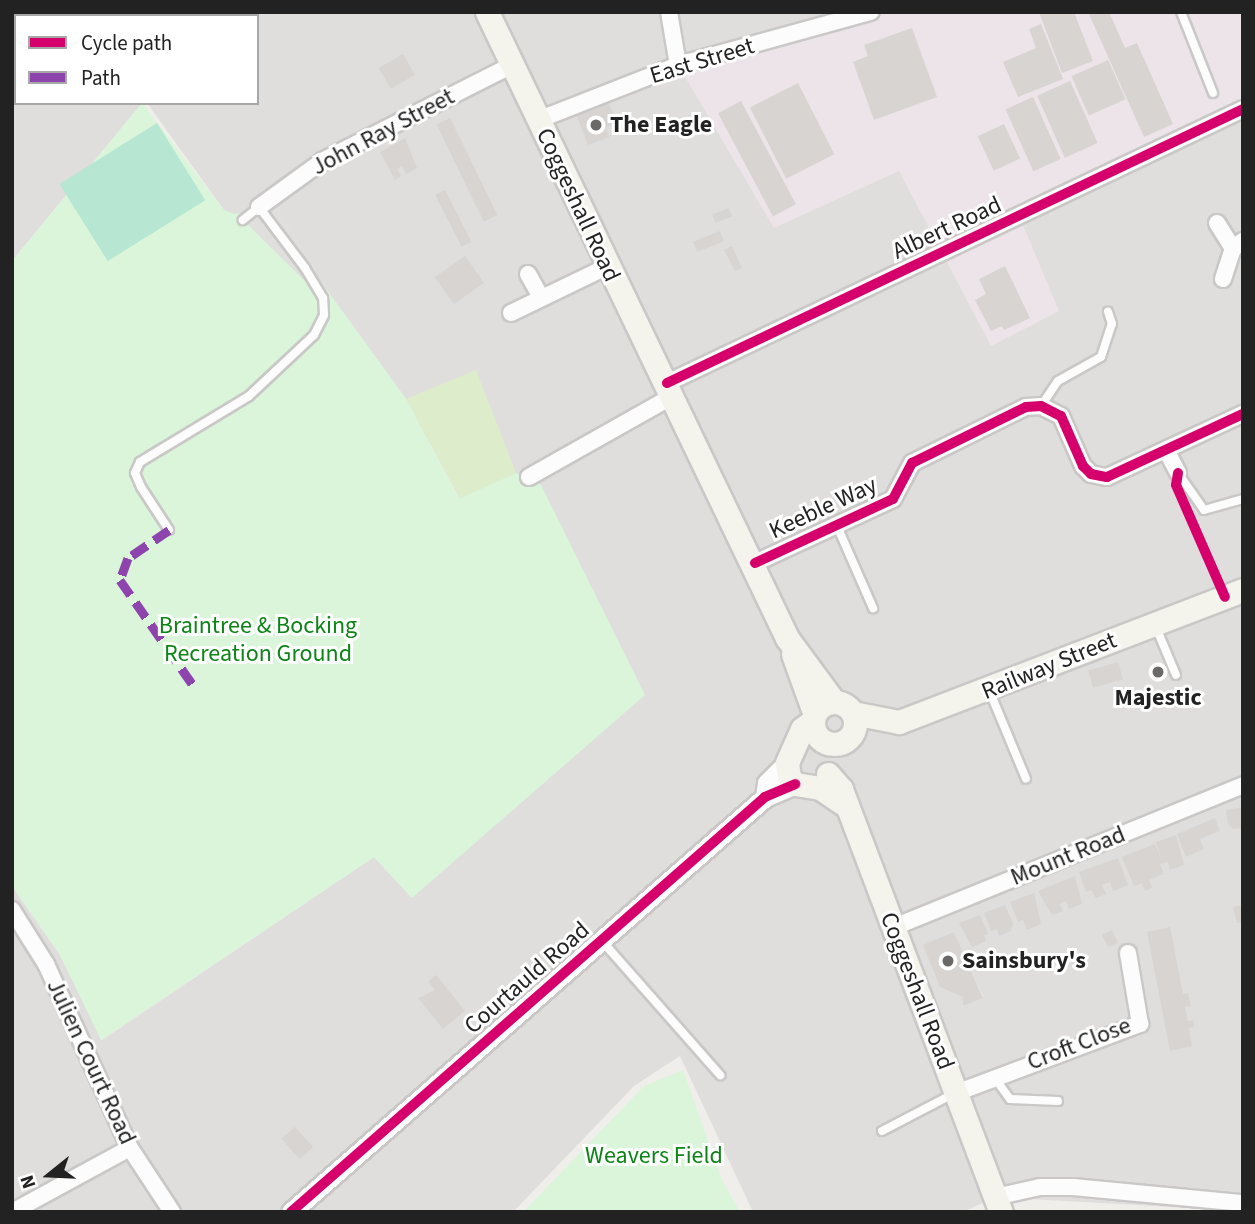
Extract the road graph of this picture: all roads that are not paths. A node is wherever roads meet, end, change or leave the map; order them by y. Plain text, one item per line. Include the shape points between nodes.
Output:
1 (487, 12) edge
2 (668, 12) edge
3 (870, 12) edge
4 (1181, 12) edge
5 (838, 16) edge
6 (512, 65) junction
7 (678, 65) junction
8 (1213, 93) dead end
9 (1243, 109) edge
10 (538, 120) junction
11 (259, 207) junction
12 (243, 220) dead end
13 (1217, 223) dead end
14 (1238, 245) edge
15 (606, 267) junction
16 (528, 274) dead end
17 (1223, 279) dead end
18 (541, 298) junction
19 (1108, 312) dead end
20 (511, 313) dead end
21 (670, 389) junction
22 (1041, 406) junction
23 (1243, 414) edge
24 (1166, 450) junction
25 (1178, 473) joint
26 (529, 477) dead end
27 (1243, 499) edge
28 (836, 526) junction
29 (169, 530) dead end
30 (755, 563) junction
31 (1243, 590) edge
32 (873, 608) dead end
33 (1155, 625) junction
34 (1176, 675) dead end
35 (989, 690) junction
36 (828, 712) junction
37 (894, 723) junction
38 (847, 742) junction
39 (808, 771) junction
40 (1026, 779) dead end
41 (1243, 785) edge
42 (12, 910) edge
43 (894, 927) junction
44 (603, 941) junction
45 (1128, 953) dead end
46 (720, 1075) dead end
47 (994, 1077) junction
48 (956, 1093) junction
49 (1058, 1101) dead end
50 (882, 1131) dead end
51 (130, 1147) junction
52 (1243, 1203) edge
53 (998, 1204) edge
54 (12, 1212) edge
55 (172, 1212) edge
56 (291, 1212) edge

1 - 6 main road, Coggeshall Road
2 - 7 street
3 - 5 street, East Street
4 - 8 lane
5 - 7 street, East Street
6 - 10 main road, Coggeshall Road
6 - 11 street, John Ray Street via 324,160
7 - 10 street, East Street
9 - 21 street, Albert Road
10 - 15 main road, Coggeshall Road
11 - 12 lane
11 - 29 lane via 305,268 323,298 324,315 314,335 249,396 141,462 135,473
13 - 14 street
14 - 17 street
15 - 18 street
15 - 21 main road, Coggeshall Road
16 - 18 street
18 - 20 street
19 - 22 lane via 1112,324 1101,357 1058,381
21 - 26 street
21 - 30 main road, Coggeshall Road
22 - 24 street via 1061,416 1091,474 1107,477
22 - 28 street, Keeble Way via 1026,407 924,455 912,463 893,499
23 - 24 street
24 - 25 street
25 - 27 lane via 1204,510
28 - 30 street, Keeble Way
28 - 32 lane
30 - 36 main road, Coggeshall Road via 787,638
31 - 33 main road, Railway Street
33 - 34 lane
33 - 35 main road, Railway Street
35 - 37 main road, Railway Street
35 - 40 lane
36 - 37 main road
36 - 38 main road via 856,723
36 - 38 main road via 824,740
36 - 39 main road via 802,729
37 - 38 main road, Railway Street via 873,737
38 - 39 main road via 838,765
39 - 43 main road, Coggeshall Road via 841,789
39 - 44 street, Courtauld Road via 765,797
41 - 43 street, Mount Road
42 - 51 street, Julien Court Road via 46,964
43 - 48 main road, Coggeshall Road
44 - 46 lane
44 - 56 street, Courtauld Road
45 - 47 street, Croft Close via 1140,1024
47 - 48 street, Croft Close
47 - 49 lane via 1010,1099
48 - 50 lane
48 - 53 main road, Coggeshall Road
51 - 54 street
51 - 55 street, Julien Court Road
52 - 53 street via 1040,1187

